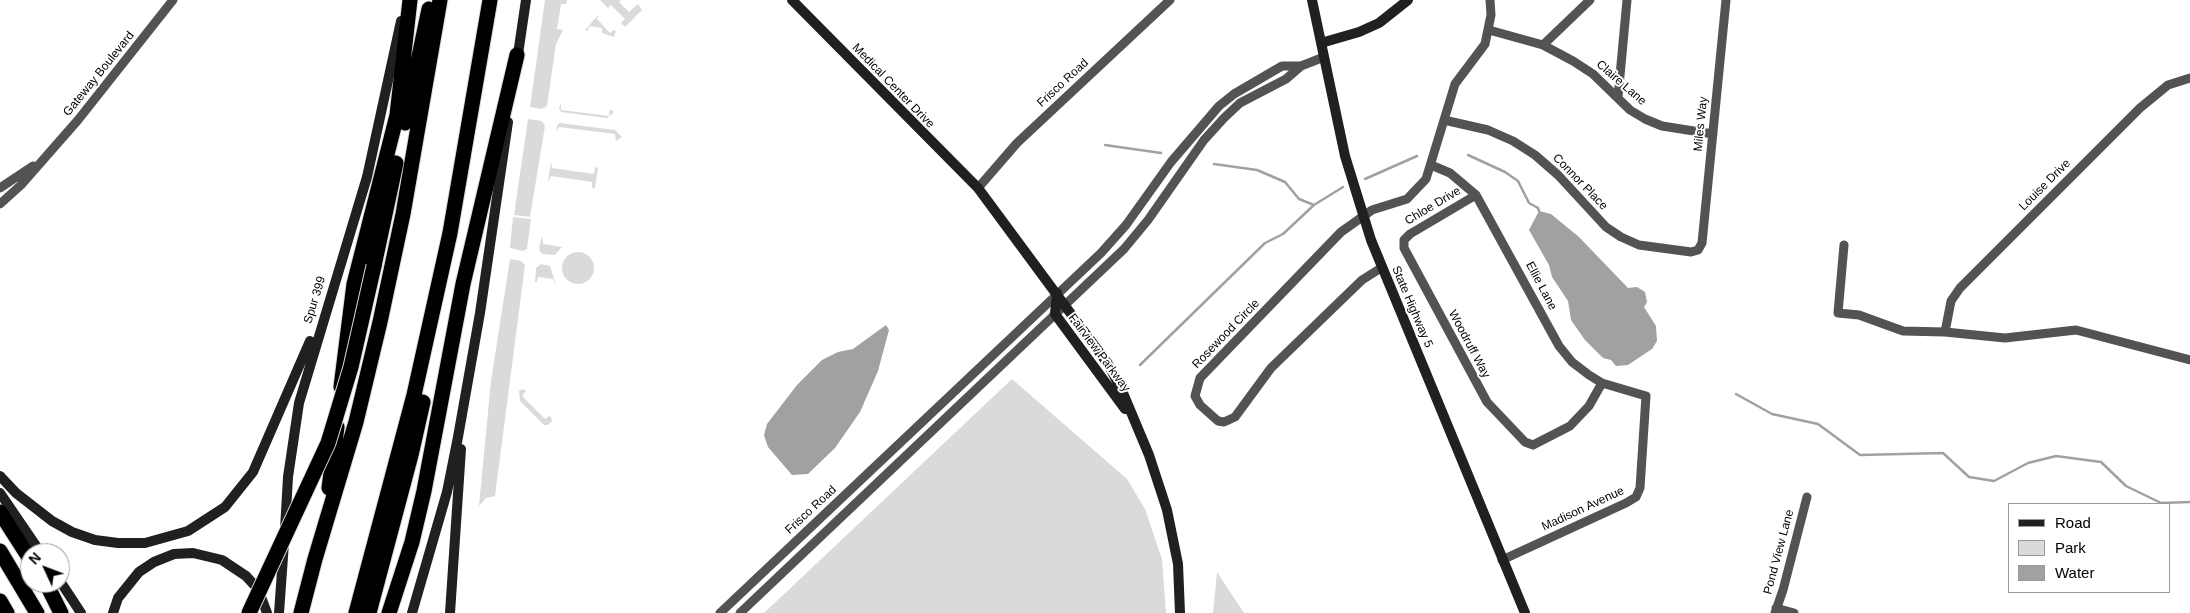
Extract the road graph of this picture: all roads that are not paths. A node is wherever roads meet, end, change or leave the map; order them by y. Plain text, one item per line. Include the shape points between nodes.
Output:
1 (173, 0) edge
2 (406, 0) edge
3 (410, 0) edge
4 (431, 0) edge
5 (440, 0) edge
6 (490, 0) edge
7 (526, 0) edge
8 (792, 0) edge
9 (1170, 0) edge
10 (1312, 0) edge
11 (1408, 0) edge
12 (1490, 0) edge
13 (1590, 0) edge
14 (1627, 0) edge
15 (1726, 0) edge
16 (1489, 30) junction
17 (1321, 43) junction
18 (1543, 45) junction
19 (518, 55) junction
20 (1324, 57) junction
21 (1301, 66) junction
22 (2190, 78) edge
23 (1618, 97) junction
24 (1444, 120) junction
25 (1713, 134) junction
26 (41, 161) junction
27 (1431, 165) junction
28 (1167, 169) junction
29 (1176, 176) junction
30 (0, 188) edge
31 (978, 188) junction
32 (1476, 195) junction
33 (0, 204) edge
34 (1363, 215) junction
35 (450, 233) junction
36 (1404, 240) joint
37 (1844, 245) dead end
38 (1698, 250) joint
39 (1381, 268) junction
40 (1057, 293) junction
41 (327, 304) junction
42 (1065, 304) junction
43 (1055, 314) junction
44 (1945, 332) junction
45 (2190, 360) edge
46 (1602, 382) junction
47 (1646, 396) joint
48 (944, 400) junction
49 (463, 410) junction
50 (954, 410) junction
51 (1135, 424) junction
52 (0, 476) edge
53 (0, 493) edge
54 (1807, 497) dead end
55 (0, 512) edge
56 (802, 536) junction
57 (20, 543) edge
58 (34, 543) edge
59 (811, 546) junction
60 (0, 551) edge
61 (315, 559) junction
62 (1502, 560) junction
63 (51, 593) edge
64 (68, 593) edge
65 (0, 601) edge
66 (1775, 611) edge
67 (6, 613) edge
68 (37, 613) edge
69 (61, 613) edge
70 (81, 613) edge
71 (113, 613) edge
72 (250, 613) edge
73 (267, 613) edge
74 (280, 613) edge
75 (301, 613) edge
76 (356, 613) edge
77 (369, 613) edge
78 (389, 613) edge
79 (412, 613) edge
80 (450, 613) edge
81 (720, 613) edge
82 (740, 613) edge
83 (1180, 613) edge
84 (1525, 613) edge
85 (1794, 613) edge

1 - 26 street, Gateway Boulevard via 78,120
2 - 41 main road, Spur 399 via 367,177
3 - 61 highway via 397,115 352,300 332,470
4 - 72 highway, bridge via 352,367 328,443
5 - 61 highway via 403,214 369,368 336,495
6 - 35 highway
7 - 19 main road
8 - 31 main road, Medical Center Drive
9 - 31 street, Frisco Road via 1017,143
10 - 17 main road, State Highway 5
11 - 17 main road via 1378,23
12 - 16 street
13 - 18 street
14 - 23 street
15 - 25 street, Miles Way
16 - 18 street, Claire Lane
16 - 24 street via 1481,52 1455,84
17 - 20 main road, State Highway 5
18 - 23 street, Claire Lane via 1593,74
19 - 49 main road
19 - 78 highway via 463,284 424,491
20 - 21 street
20 - 34 main road, State Highway 5 via 1345,156
21 - 28 street, Frisco Road via 1282,66 1234,94 1219,106
21 - 29 street via 1286,79 1240,103 1204,140
22 - 44 street, Louise Drive via 2168,85 2140,108 1960,288 1951,301
23 - 25 street, Claire Lane via 1630,110 1662,126
24 - 27 street
24 - 38 street, Connor Place via 1488,130 1535,155 1606,227 1621,237 1638,245 1691,252
25 - 38 street, Miles Way via 1702,243
26 - 30 street, Gateway Boulevard
26 - 33 street, Gateway Boulevard
27 - 32 street, Ellie Lane via 1450,173
27 - 34 street via 1426,179 1407,199
28 - 29 street
28 - 40 street, Frisco Road via 1126,225
29 - 42 street via 1148,220 1124,248
31 - 40 main road, Fairview Parkway
32 - 36 street, Chloe Drive
32 - 46 street, Ellie Lane via 1559,346 1572,362
34 - 39 main road, State Highway 5
34 - 39 street, Rosewood Circle via 1341,232 1200,378 1195,396 1200,405 1218,421 1224,422 1234,416 1271,368 1362,280
35 - 76 highway via 414,395
35 - 77 highway via 448,284 439,331
36 - 46 street, Woodruff Way via 1404,248 1487,402 1525,442 1533,445 1570,426 1589,406
37 - 44 street via 1838,313 1859,315 1902,331
39 - 62 main road, State Highway 5
40 - 42 main road, Fairview Parkway
40 - 43 main road, Fairview Parkway
40 - 48 street, Frisco Road
41 - 52 main road via 253,472 225,507 188,531 145,543 95,540 52,521 27,503
41 - 74 main road, Spur 399 via 292,436
42 - 43 street
42 - 51 main road, Fairview Parkway via 1108,364
43 - 50 street
43 - 51 main road, Fairview Parkway
44 - 45 street via 2005,338 2076,330
46 - 47 street, Ellie Lane
47 - 62 street, Madison Avenue via 1640,488 1636,497
48 - 50 street
48 - 56 street, Frisco Road
49 - 79 main road via 447,492
49 - 80 main road
50 - 59 street
51 - 83 main road, Fairview Parkway via 1167,510 1178,564
53 - 58 main road
54 - 66 street, Pond View Lane
55 - 57 highway
56 - 59 street
56 - 81 street, Frisco Road
59 - 82 street
60 - 68 highway
61 - 75 highway
62 - 84 main road, State Highway 5
63 - 69 highway
64 - 70 main road
65 - 67 highway
66 - 85 street
71 - 73 main road via 118,598 139,572 174,554 194,553 222,560 246,576 258,589

